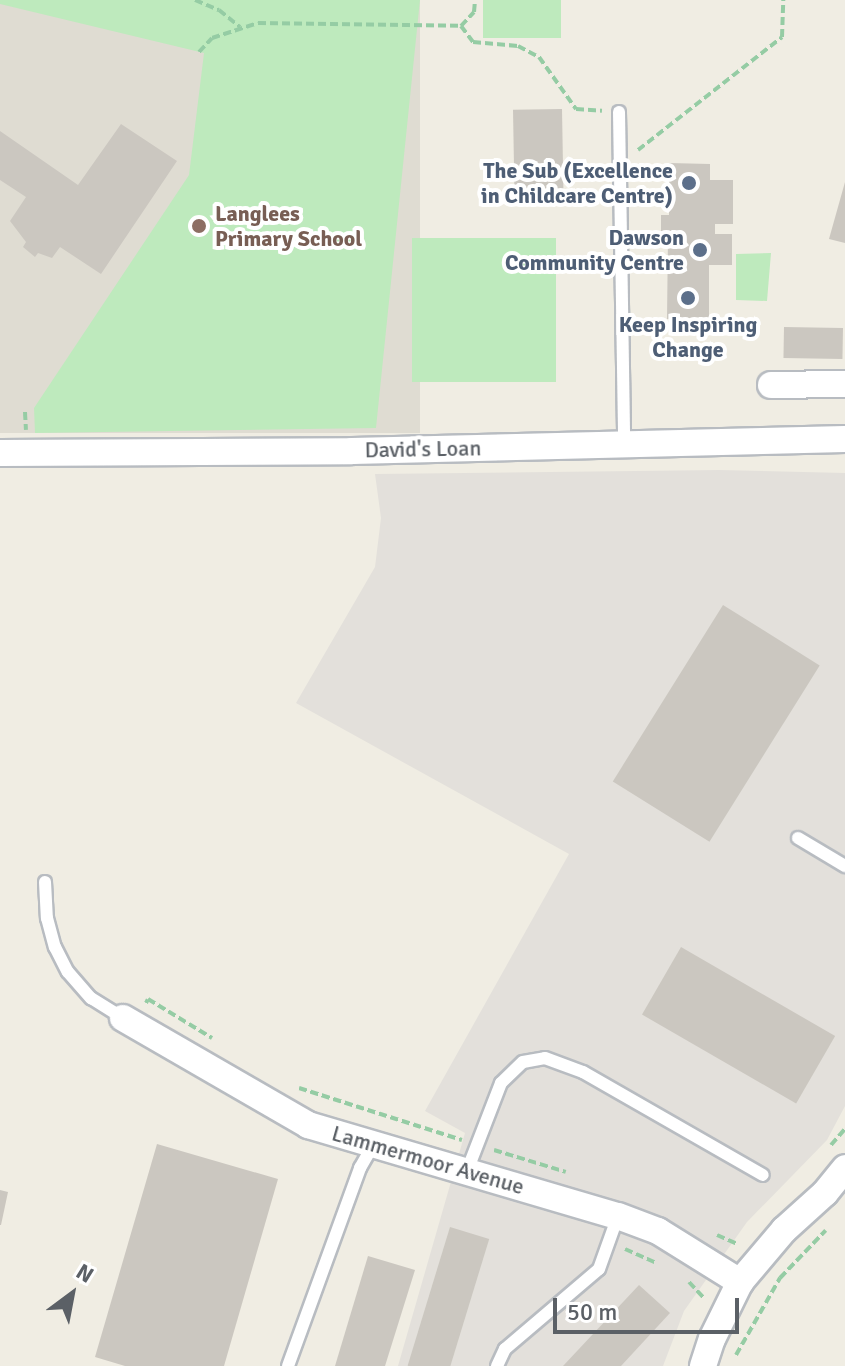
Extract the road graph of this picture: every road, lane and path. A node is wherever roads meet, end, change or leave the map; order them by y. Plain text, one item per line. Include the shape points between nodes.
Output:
1 (195, 0) edge
2 (475, 0) edge
3 (783, 0) edge
4 (461, 26) junction
5 (241, 28) junction
6 (199, 52) dead end
7 (619, 112) joint
8 (620, 164) junction
9 (845, 384) edge
10 (771, 385) dead end
11 (845, 439) edge
12 (624, 444) junction
13 (0, 453) edge
14 (798, 838) dead end
15 (845, 866) edge
16 (45, 882) dead end
17 (128, 1021) junction
18 (224, 1045) dead end
19 (287, 1084) dead end
20 (374, 1144) junction
21 (477, 1145) junction
22 (845, 1168) edge
23 (467, 1171) junction
24 (576, 1175) dead end
25 (763, 1175) dead end
26 (618, 1216) junction
27 (834, 1222) dead end
28 (708, 1230) dead end
29 (737, 1244) dead end
30 (740, 1282) junction
31 (288, 1366) edge
32 (497, 1366) edge
33 (703, 1366) edge
34 (732, 1366) edge

1 - 5 path
2 - 4 path via 474,12
3 - 8 path via 782,37
4 - 5 path via 258,23
4 - 7 path via 473,42 518,46 539,57 576,109
5 - 6 path via 212,38
7 - 8 lane
8 - 12 lane
9 - 10 street
11 - 12 street, David's Loan
12 - 13 street, David's Loan
14 - 15 lane
16 - 17 lane via 47,918 68,972 91,998
17 - 18 path via 148,999
17 - 20 street, Lammermoor Avenue via 308,1125
19 - 21 path
20 - 23 street, Lammermoor Avenue
20 - 31 lane via 360,1168
21 - 23 lane
21 - 24 path
21 - 25 lane via 501,1083 523,1062 545,1058 583,1072
22 - 30 street
23 - 26 street, Lammermoor Avenue
26 - 30 street, Lammermoor Avenue via 658,1231
26 - 32 lane via 599,1269 505,1349
27 - 34 path via 780,1278 754,1317
28 - 29 path
30 - 33 street

